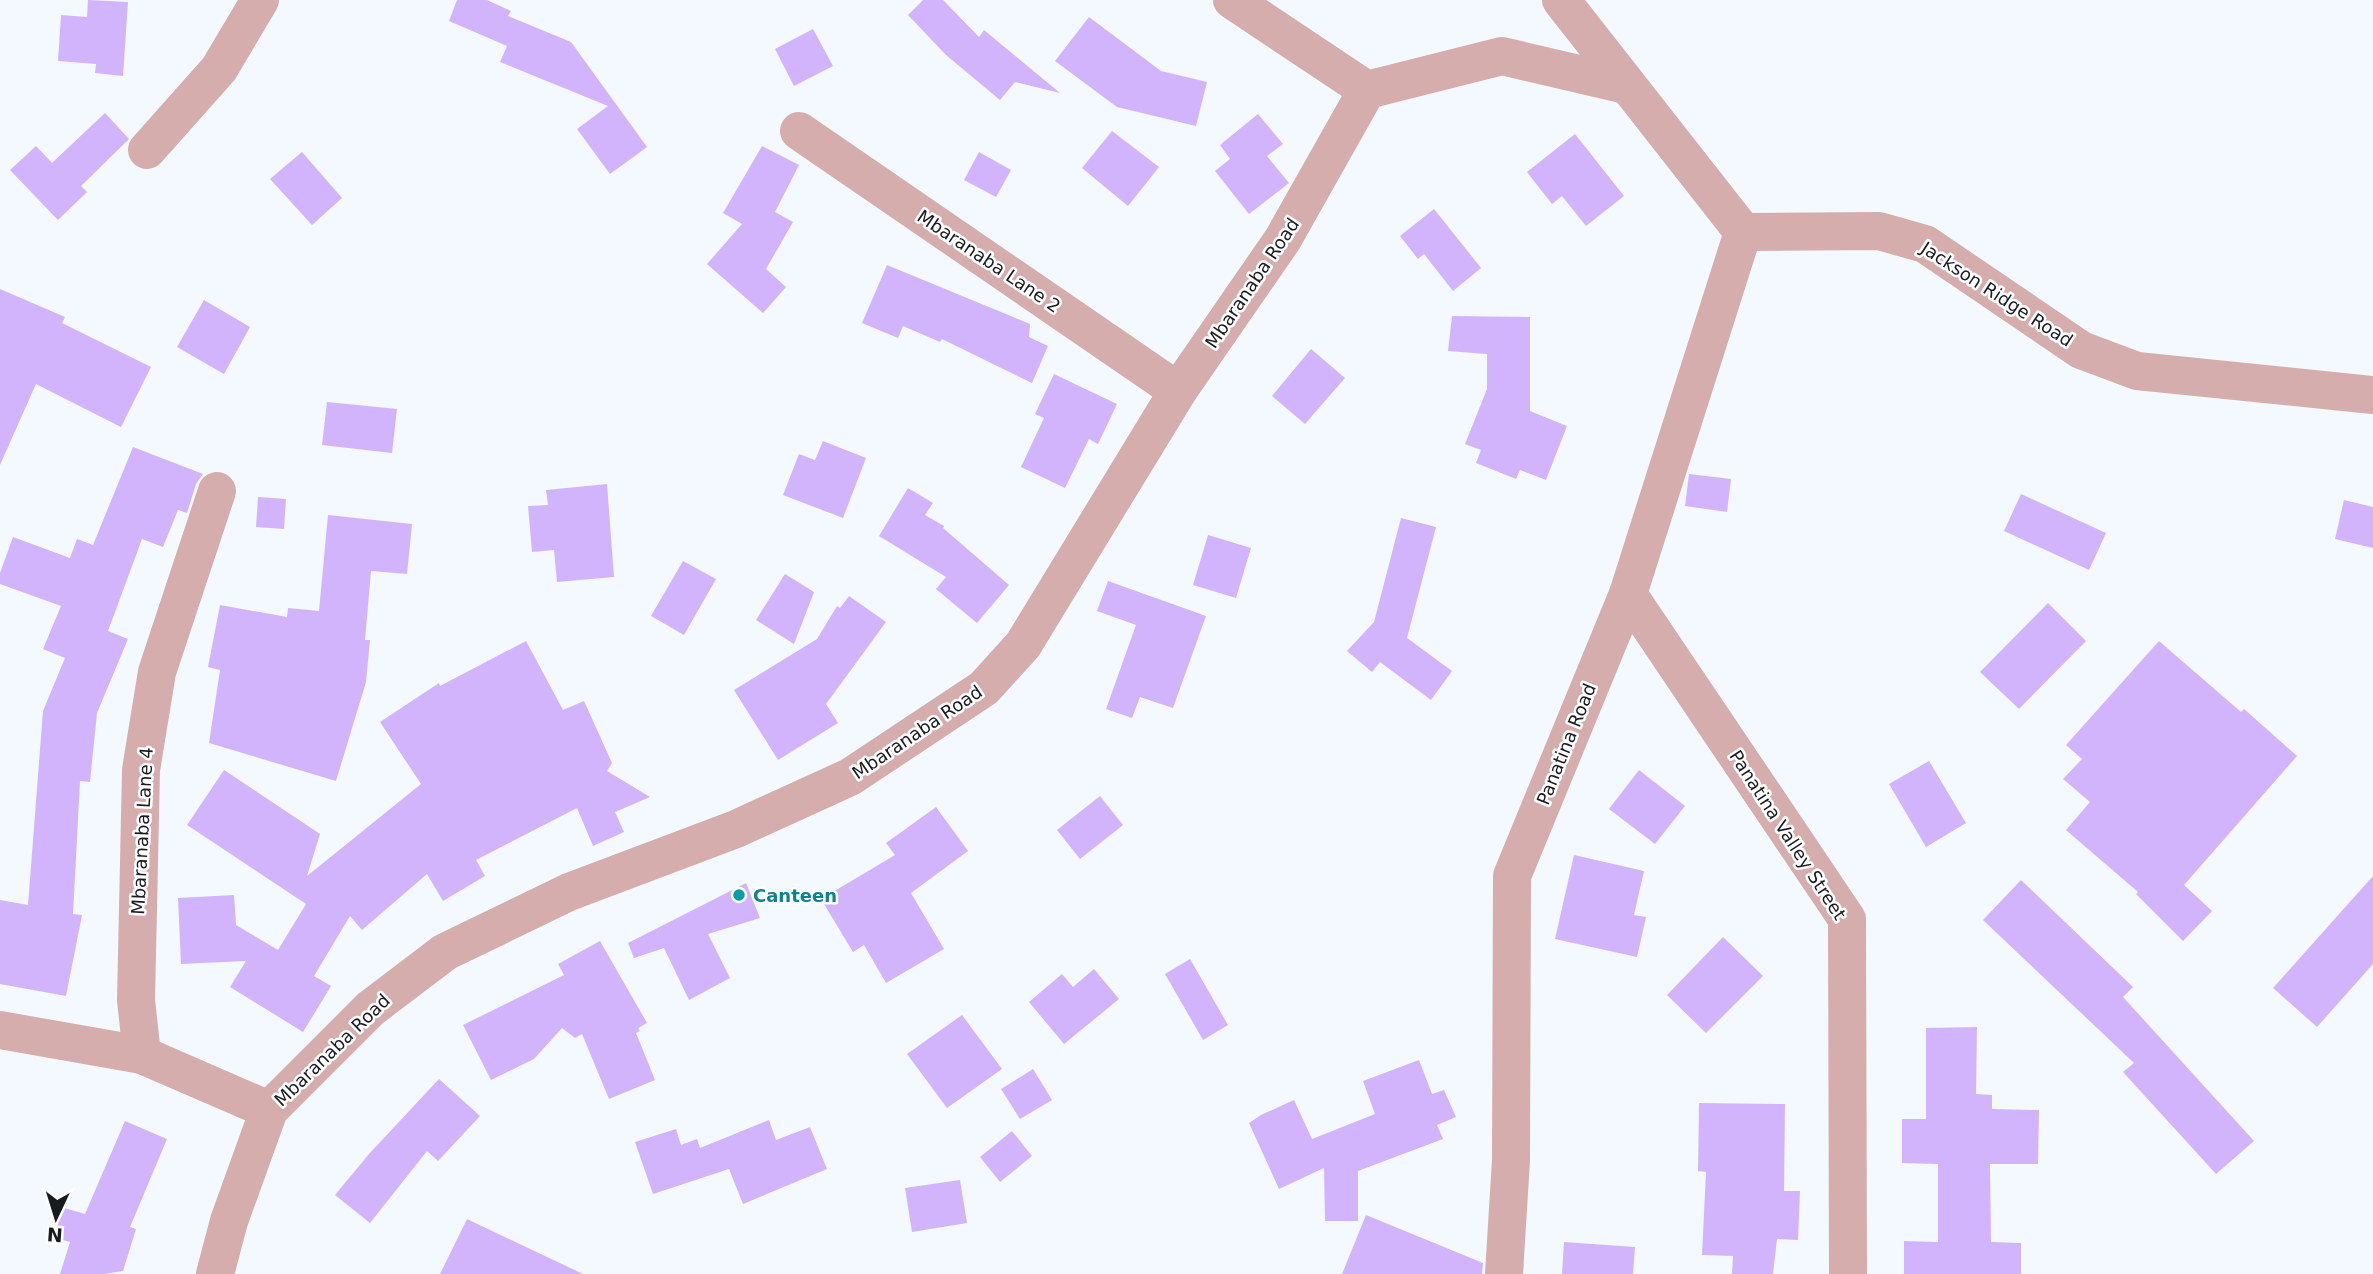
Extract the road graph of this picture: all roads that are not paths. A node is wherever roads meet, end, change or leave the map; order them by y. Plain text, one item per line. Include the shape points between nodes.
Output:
1 (260, 0) edge
2 (1232, 0) edge
3 (1561, 0) edge
4 (1626, 85) junction
5 (1367, 90) junction
6 (799, 131) dead end
7 (147, 150) dead end
8 (1744, 233) junction
9 (1178, 391) junction
10 (2373, 395) edge
11 (217, 491) dead end
12 (1628, 594) junction
13 (0, 1030) edge
14 (142, 1055) junction
15 (269, 1110) junction
16 (215, 1274) edge
17 (1504, 1274) edge
18 (1847, 1274) edge

1 - 7 street via 219,69
2 - 5 street
3 - 4 street
4 - 5 street via 1502,56
4 - 8 street
5 - 9 street, Mbaranaba Road via 1283,240
6 - 9 street, Mbaranaba Lane 2
8 - 10 street, Jackson Ridge Road via 1879,230 1925,244 2081,350 2137,371
8 - 12 street, Panatina Road
9 - 15 street, Mbaranaba Road via 1024,645 984,688 850,777 736,828 569,892 444,952 370,1009
11 - 14 street, Mbaranaba Lane 4 via 158,672 141,770 136,1000
12 - 17 street, Panatina Road via 1512,876 1511,1160
12 - 18 street, Panatina Valley Street via 1847,919
13 - 14 street
14 - 15 street
15 - 16 street, Mbaranaba Road

